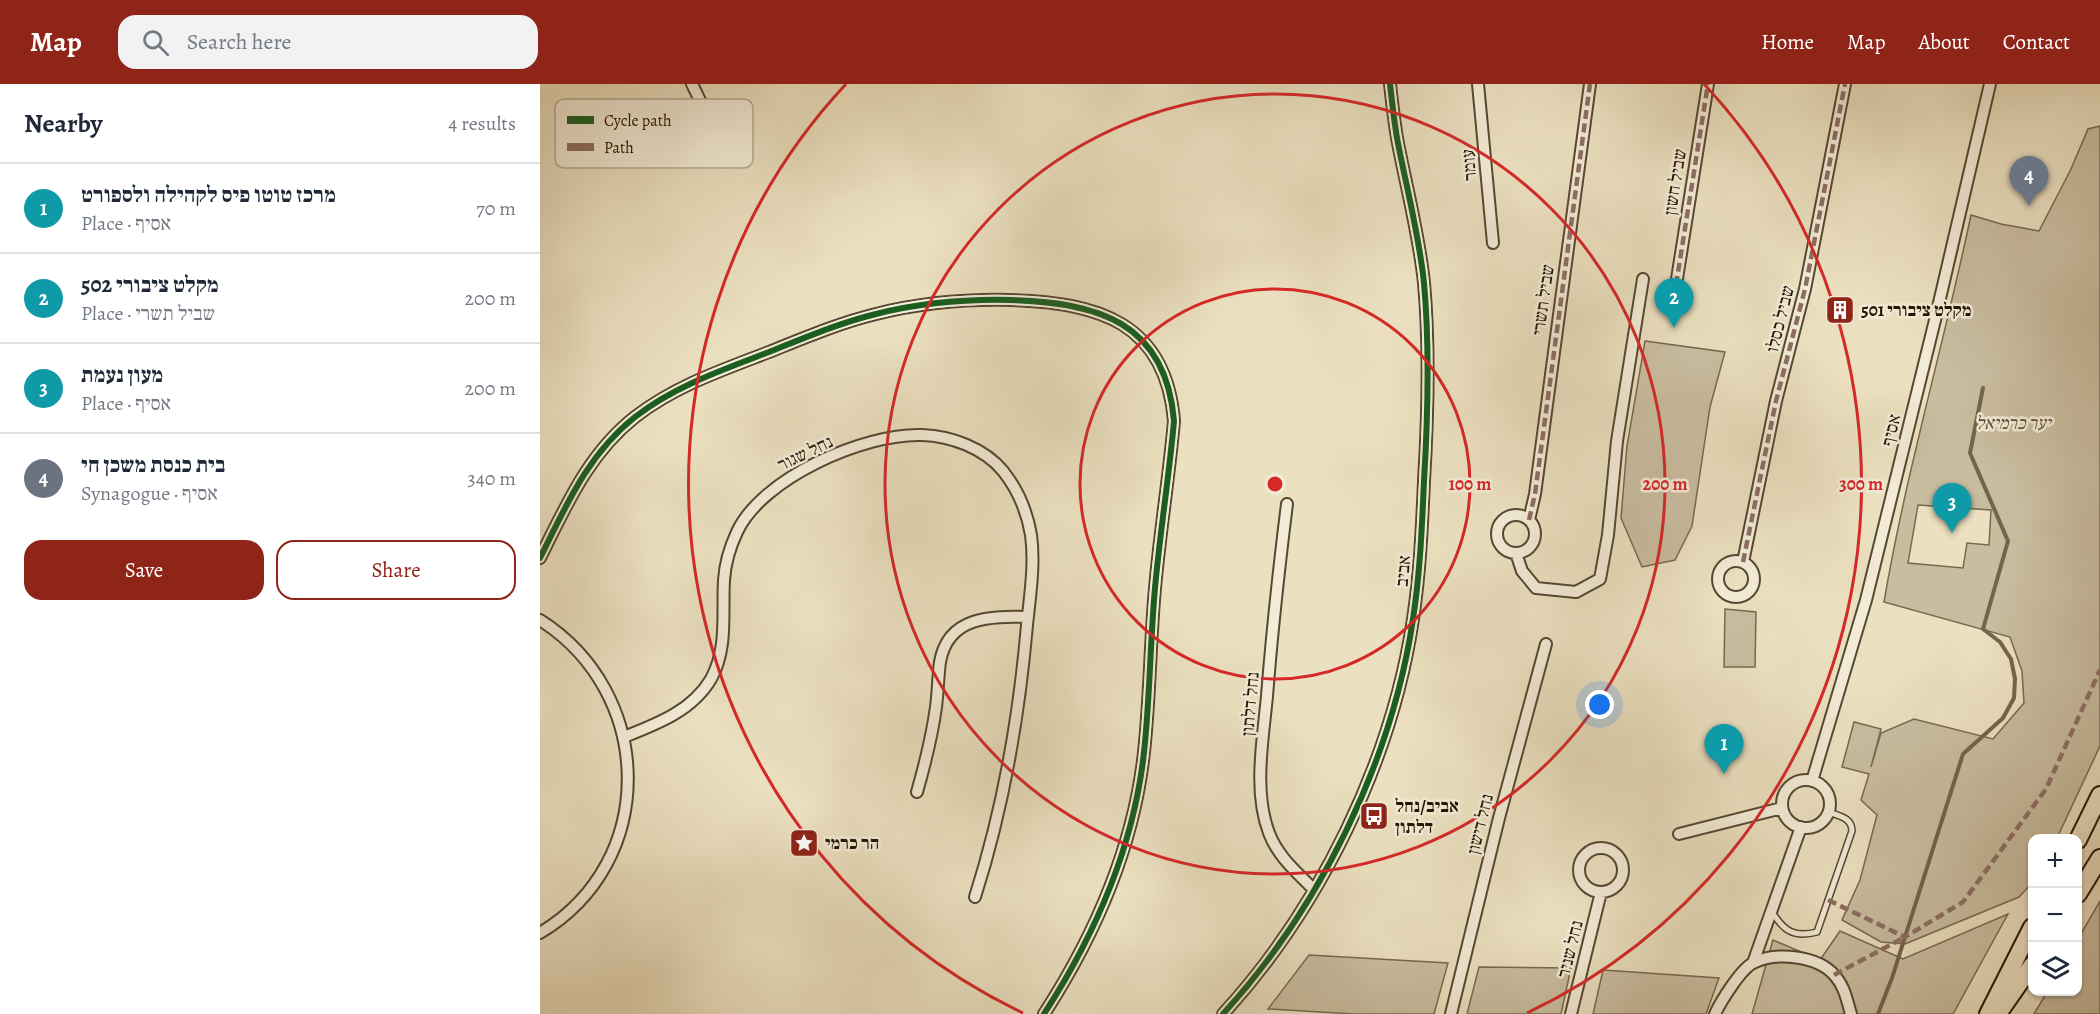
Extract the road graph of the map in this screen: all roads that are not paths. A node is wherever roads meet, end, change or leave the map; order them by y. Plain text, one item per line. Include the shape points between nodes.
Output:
1 (692, 84) edge
2 (1390, 84) edge
3 (1478, 84) edge
4 (1590, 84) edge
5 (1708, 84) edge
6 (1845, 84) edge
7 (1990, 84) edge
8 (699, 99) edge
9 (1492, 243) dead end
10 (1643, 279) dead end
11 (1676, 285) dead end
12 (1287, 504) dead end
13 (1529, 520) junction
14 (1516, 553) junction
15 (540, 558) edge
16 (1743, 562) dead end
17 (1028, 617) junction
18 (540, 620) edge
19 (1546, 644) dead end
20 (624, 737) junction
21 (1812, 782) junction
22 (917, 792) dead end
23 (2098, 801) edge
24 (1782, 808) junction
25 (1828, 812) junction
26 (1801, 827) junction
27 (1679, 834) dead end
28 (2081, 834) edge
29 (2100, 858) edge
30 (2082, 888) edge
31 (1314, 890) junction
32 (1601, 892) junction
33 (975, 897) dead end
34 (1772, 911) junction
35 (540, 933) edge
36 (2028, 935) edge
37 (1752, 963) junction
38 (2028, 971) edge
39 (1044, 1014) edge
40 (1223, 1014) edge
41 (1450, 1014) edge
42 (1571, 1014) edge
43 (1715, 1014) edge
44 (1851, 1014) edge
45 (1988, 1014) edge
46 (1998, 1014) edge

1 - 8 street
2 - 31 street, אביב via 1421,257 1426,316 1426,442 1418,571 1409,639 1390,719 1352,817
3 - 9 street, עומר
4 - 13 street, שביל תשרי
5 - 11 street, שביל חשון
6 - 16 street, שביל כסלו via 1805,289 1776,401
7 - 21 street, אסיף via 1866,600
10 - 14 street via 1600,579 1576,592 1536,588 1522,572
12 - 31 street, נחל דלתון via 1269,672 1262,801 1274,845
13 - 14 street via 1535,538 1528,549
13 - 14 street via 1511,516 1498,527 1500,545
15 - 39 street via 582,475 607,443 635,417 707,375 838,325 932,303 1018,300 1095,311 1138,337 1158,360 1167,378 1174,421 1155,585 1144,754 1132,818 1113,880 1088,939
17 - 20 street, נחל שגור via 1031,536 1025,509 1000,468 983,454 943,438 911,436 880,441 794,474 756,504 738,530 727,561 722,644 712,678 679,712
17 - 22 street via 999,616 975,621 949,639 940,661 932,734
17 - 33 street, נחל שגור via 1008,769
18 - 20 street via 557,630 588,662 611,698
19 - 41 street, נחל דישון
20 - 35 street via 629,778 625,818 611,856 589,892 558,922
21 - 24 street via 1791,786 1783,797
21 - 25 street via 1825,790
23 - 28 main road
24 - 26 street via 1792,824
24 - 27 street
25 - 26 street via 1820,824
25 - 34 lane via 1848,820 1852,831 1817,932 1803,936 1781,927
26 - 34 street
29 - 30 main road
31 - 40 street, אביב via 1272,954
32 - 32 street via 1616,886 1622,870 1616,855 1601,849 1586,855 1579,870 1586,886
32 - 42 street, נחל שניר
34 - 37 street
36 - 45 main road
37 - 43 street via 1722,998
37 - 44 street via 1780,956 1800,957 1821,965 1844,989
38 - 46 main road

